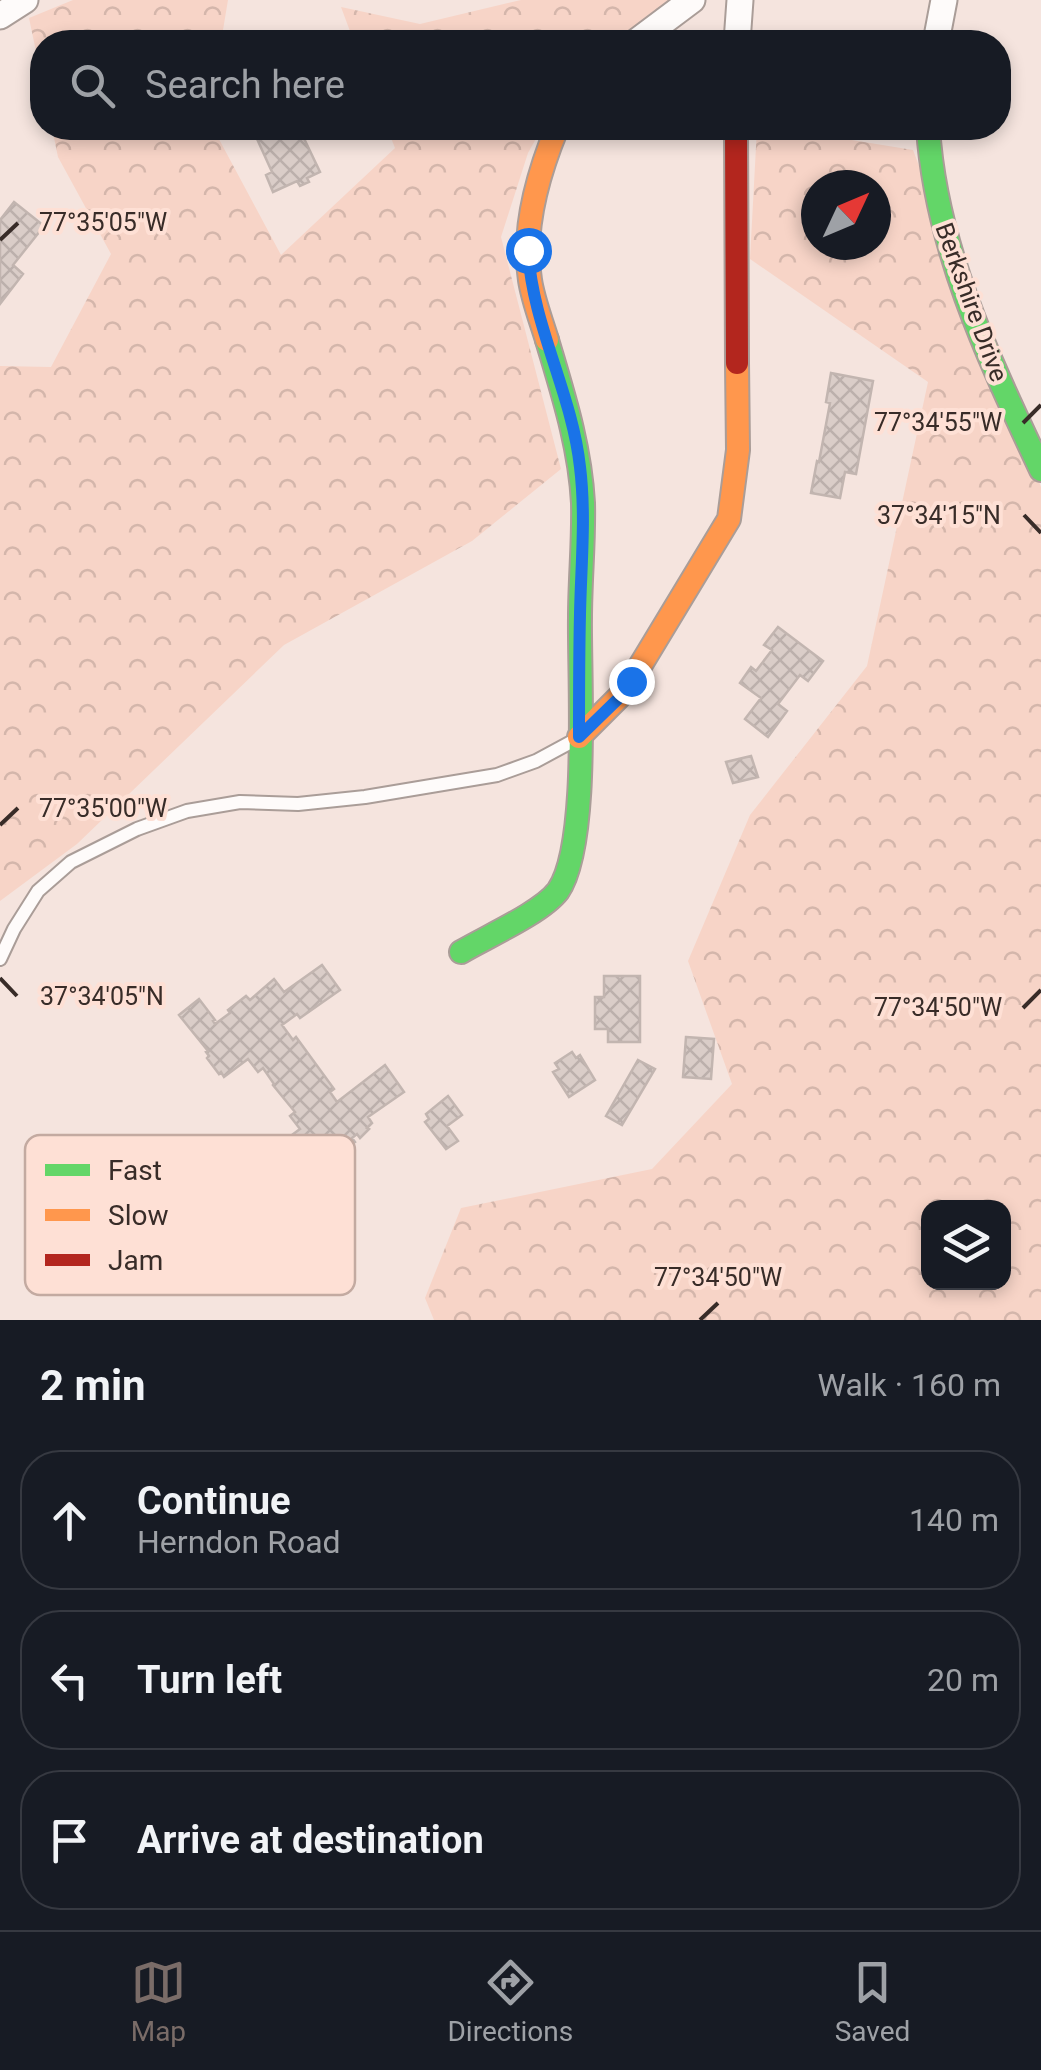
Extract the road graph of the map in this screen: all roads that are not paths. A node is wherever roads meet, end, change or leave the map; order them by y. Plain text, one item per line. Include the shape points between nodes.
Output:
1 (26, 0) edge
2 (692, 0) edge
3 (740, 0) edge
4 (944, 0) edge
5 (0, 16) edge
6 (652, 30) edge
7 (738, 30) edge
8 (938, 30) edge
9 (553, 140) edge
10 (736, 140) edge
11 (929, 140) edge
12 (1041, 470) edge
13 (579, 737) junction
14 (461, 952) dead end
15 (0, 958) edge

1 - 5 street
2 - 6 street
3 - 7 street
4 - 8 street
9 - 13 street via 528,250 529,278 580,465
10 - 13 street via 738,443 729,519 631,681
11 - 12 street, Berkshire Drive via 944,238
13 - 14 street via 574,840 559,890
13 - 15 lane via 497,775 298,804 240,802 187,811 137,830 72,862 38,891

